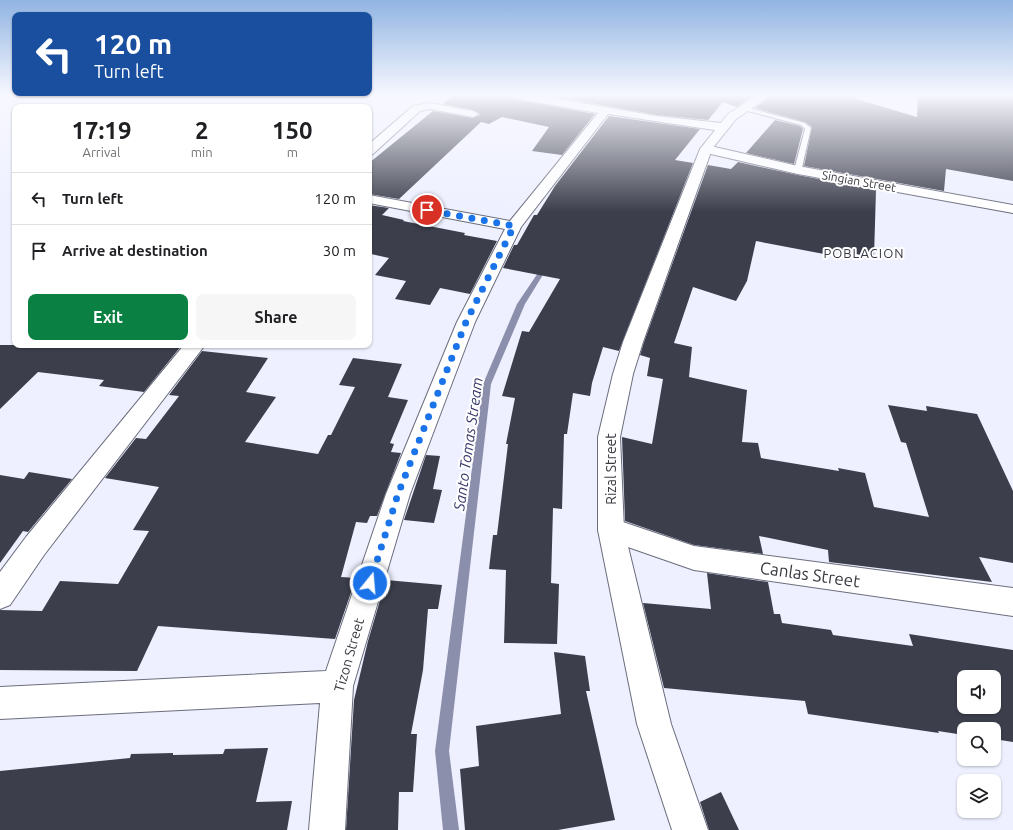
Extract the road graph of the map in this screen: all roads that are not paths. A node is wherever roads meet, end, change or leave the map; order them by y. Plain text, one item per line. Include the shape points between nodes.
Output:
1 (388, 134) edge
2 (587, 134) edge
3 (716, 134) edge
4 (808, 134) edge
5 (372, 148) edge
6 (706, 148) junction
7 (798, 170) junction
8 (372, 200) edge
9 (1013, 209) edge
10 (514, 226) junction
11 (193, 348) edge
12 (612, 530) junction
13 (0, 595) edge
14 (1013, 602) edge
15 (337, 686) junction
16 (0, 703) edge
17 (327, 830) edge
18 (690, 830) edge

1 - 5 street
2 - 10 street, Tizon Street
3 - 6 street, Rizal Street
4 - 7 lane
6 - 7 street, Singian Street
6 - 12 street, Rizal Street via 623,374 609,437
7 - 9 street, Singian Street
8 - 10 street
10 - 15 street, Tizon Street via 466,322 398,494
11 - 13 street
12 - 14 street, Canlas Street via 694,558
12 - 18 street, Rizal Street via 654,724
15 - 16 street
15 - 17 street, Tizon Street

